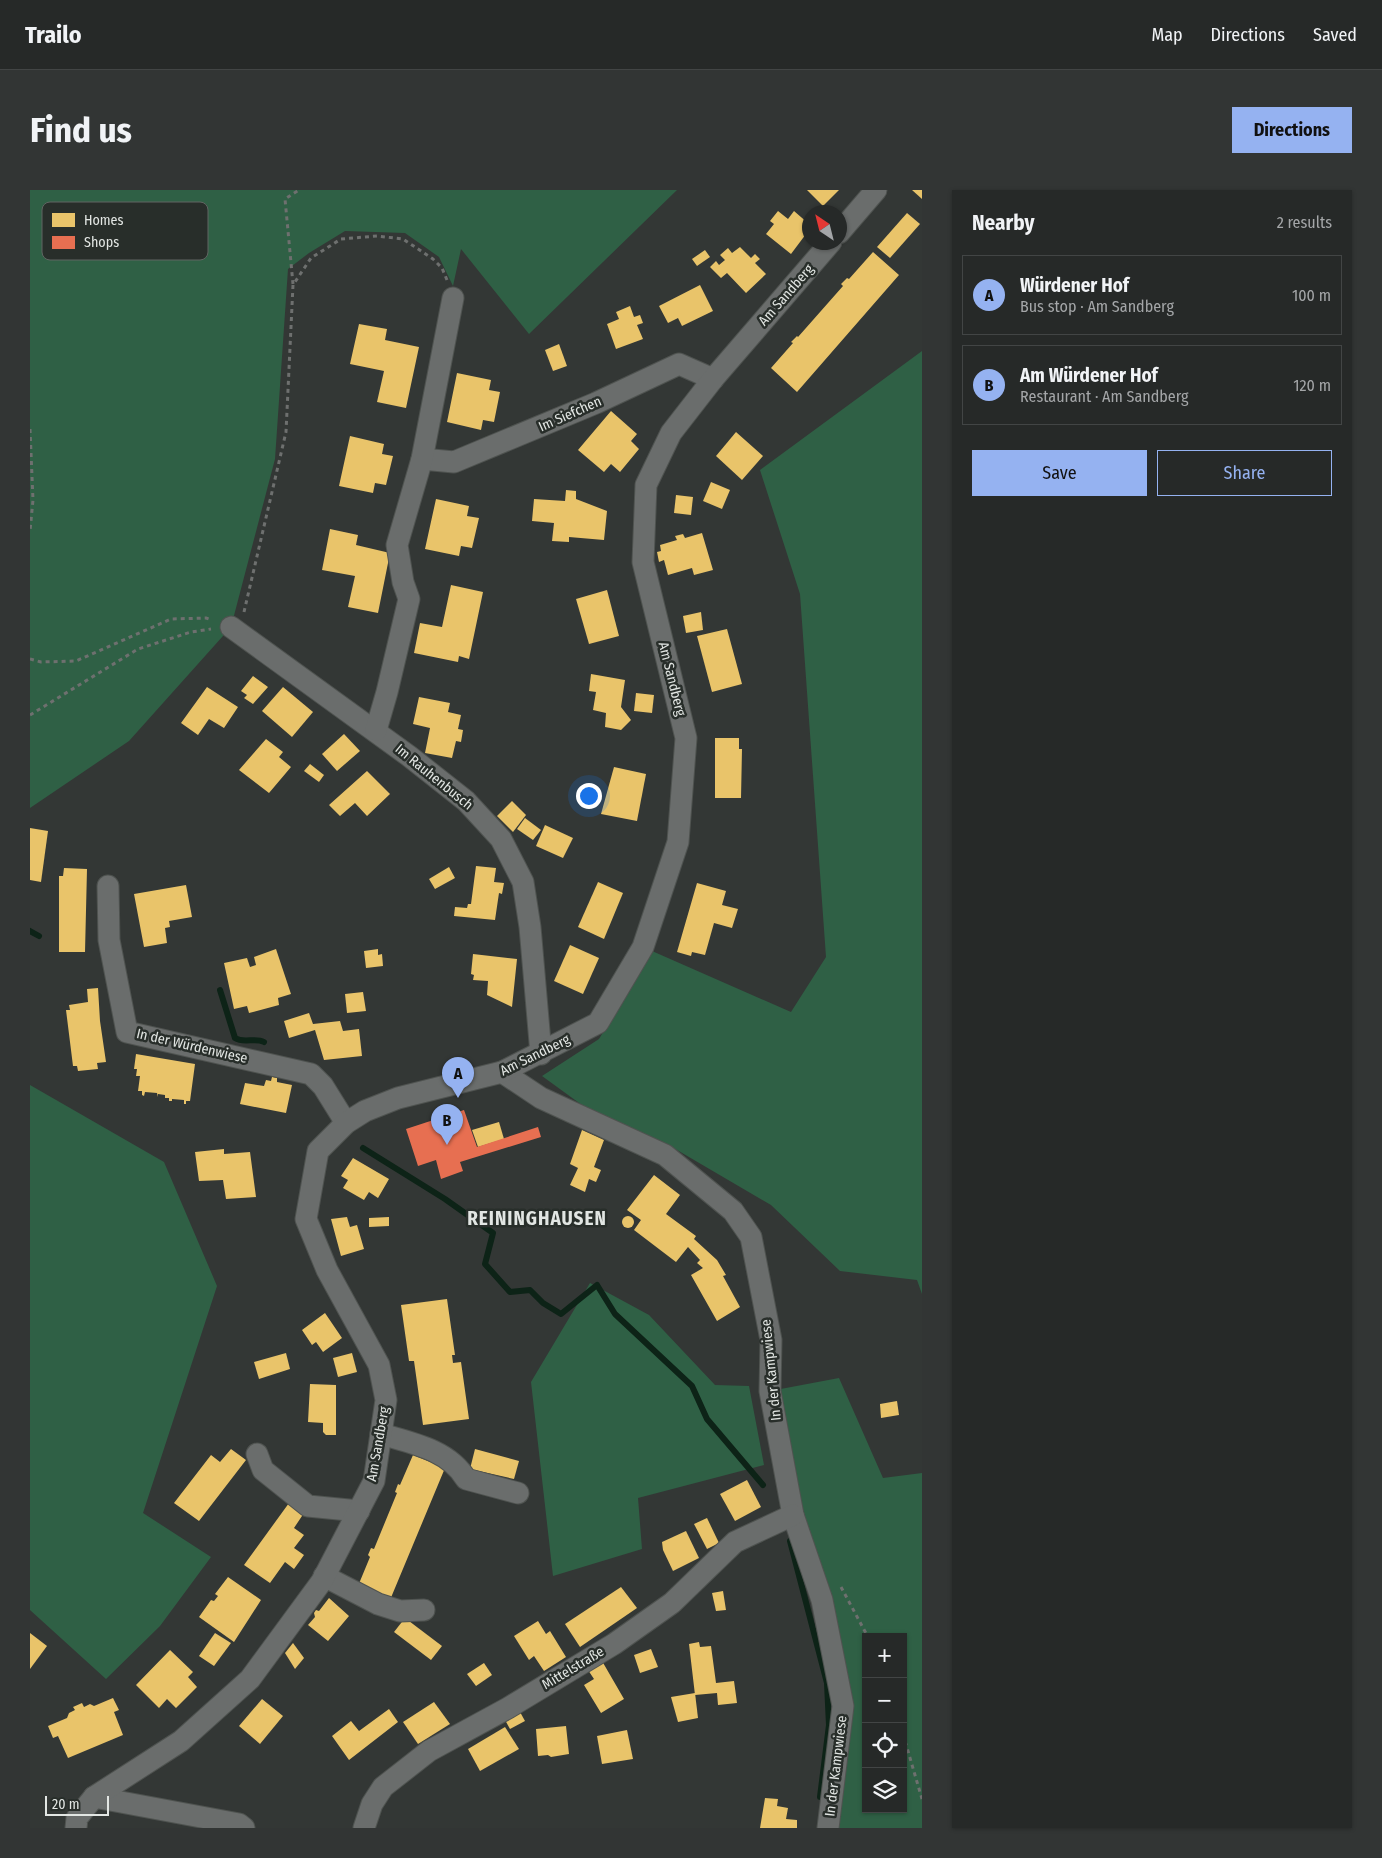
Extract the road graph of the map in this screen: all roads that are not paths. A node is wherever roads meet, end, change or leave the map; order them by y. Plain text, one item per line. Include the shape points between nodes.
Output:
1 (876, 190) edge
2 (847, 225) edge
3 (824, 250) edge
4 (453, 298) road end
5 (714, 379) junction
6 (422, 459) junction
7 (235, 629) road end
8 (376, 730) junction
9 (108, 886) dead end
10 (541, 1054) junction
11 (502, 1072) junction
12 (346, 1123) junction
13 (381, 1434) junction
14 (256, 1454) dead end
15 (518, 1493) dead end
16 (358, 1511) junction
17 (793, 1515) junction
18 (324, 1576) junction
19 (424, 1610) dead end
20 (94, 1797) junction
21 (76, 1828) edge
22 (244, 1828) edge
23 (364, 1828) edge
24 (828, 1828) edge

1 - 2 street
3 - 5 street, Am Sandberg
4 - 6 street
5 - 6 street, Im Siefchen via 679,364 454,462
5 - 10 street, Am Sandberg via 670,433 646,485 643,562 686,738 678,842 643,947 598,1023
6 - 8 street via 397,545 409,599
7 - 8 street, Im Rauhenbusch
8 - 10 street, Im Rauhenbusch via 466,801 501,840 523,882
9 - 12 street, In der Würdenwiese via 109,940 127,1032 311,1074 323,1086
10 - 11 street, Am Sandberg
11 - 12 street, Am Sandberg via 398,1098 365,1111
11 - 17 street, In der Kampwiese via 541,1098 665,1155 733,1211 751,1237 770,1340 770,1391
12 - 13 street, Am Sandberg via 318,1151 306,1220 326,1270 379,1365 386,1400
13 - 15 street via 443,1455 458,1466 466,1479
13 - 16 street, Am Sandberg via 374,1481
14 - 16 street via 264,1470 308,1506
16 - 18 street, Am Sandberg
17 - 23 street, Mittelstraße via 735,1542 672,1603 614,1644 429,1751 383,1787 372,1804
17 - 24 street, In der Kampwiese via 822,1600 843,1706
18 - 19 street via 378,1604 400,1610
18 - 20 street, Am Sandberg via 250,1679 181,1741
20 - 21 street, Am Sandberg via 77,1818
20 - 22 street via 239,1824

